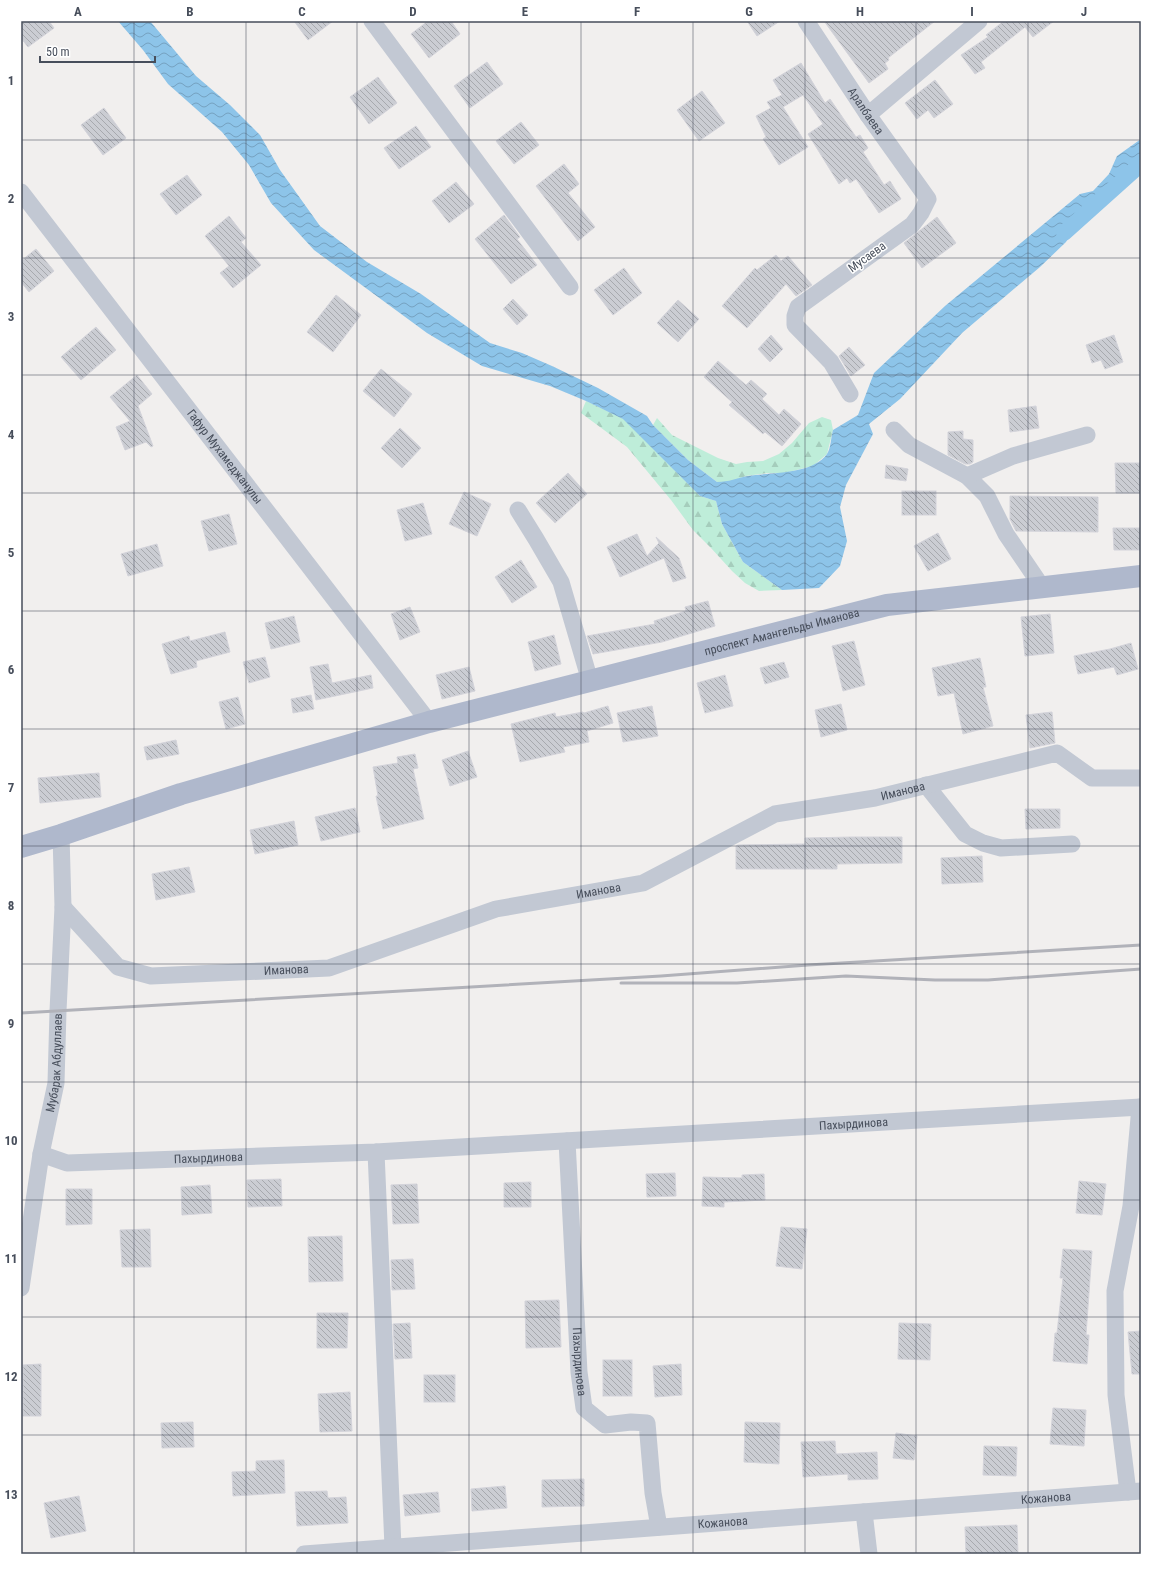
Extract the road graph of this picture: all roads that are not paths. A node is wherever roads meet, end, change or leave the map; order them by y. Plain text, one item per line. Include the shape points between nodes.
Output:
1 (372, 21) edge
2 (806, 21) edge
3 (979, 21) edge
4 (868, 116) junction
5 (21, 192) edge
6 (928, 199) joint
7 (570, 287) dead end
8 (850, 394) dead end
9 (894, 430) dead end
10 (1087, 435) dead end
11 (967, 476) junction
12 (518, 510) dead end
13 (1141, 576) edge
14 (1042, 587) junction
15 (590, 681) junction
16 (429, 722) junction
17 (1141, 778) edge
18 (926, 785) junction
19 (62, 835) junction
20 (1072, 844) dead end
21 (21, 847) edge
22 (64, 908) junction
23 (1141, 1107) edge
24 (567, 1141) junction
25 (376, 1152) junction
26 (41, 1154) junction
27 (21, 1288) edge
28 (1134, 1491) edge
29 (864, 1512) junction
30 (659, 1527) junction
31 (393, 1547) junction
32 (304, 1554) edge
33 (869, 1554) edge

1 - 7 street
2 - 4 street, Аралбаева
3 - 4 street
4 - 6 street, Аралбаева
5 - 16 street, Гафур Мухамеджанулы
6 - 8 street, Мусаева via 912,224 798,307 794,316 795,325 831,362
9 - 11 street via 909,445
10 - 11 street via 1013,456
11 - 14 street via 987,496 1006,534
12 - 15 street via 561,582
13 - 14 main road, проспект Амангельды Иманова
14 - 15 main road, проспект Амангельды Иманова via 887,605
15 - 16 main road, проспект Амангельды Иманова
16 - 19 main road via 181,794
17 - 18 street, Иманова via 1092,778 1057,753
18 - 20 street via 965,834 983,843 1001,848
18 - 22 street, Иманова via 875,798 775,814 644,883 496,909 329,968 151,976 118,967
19 - 21 main road
19 - 22 street, Мубарак Абдуллаев
22 - 26 street, Мубарак Абдуллаев via 56,1083
23 - 24 street, Пахырдинова
23 - 28 street via 1131,1206 1115,1291 1116,1395
24 - 25 street, Пахырдинова
24 - 30 street, Пахырдинова via 579,1372 584,1408 605,1425 647,1423 653,1493
25 - 26 street, Пахырдинова via 67,1163
25 - 31 street
26 - 27 street, Мубарак Абдуллаев
28 - 29 street, Кожанова
29 - 30 street, Кожанова
29 - 33 street
30 - 31 street, Кожанова
31 - 32 street, Кожанова

